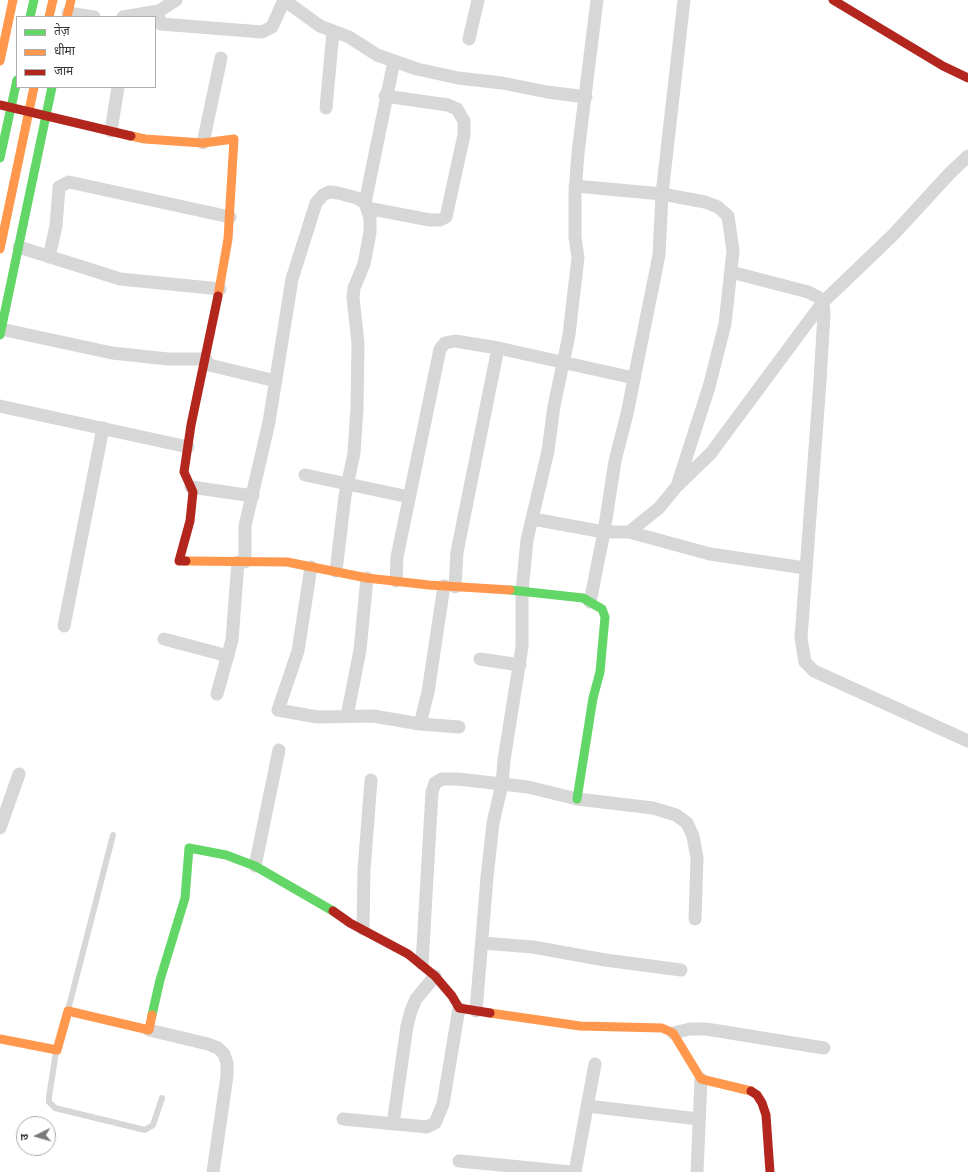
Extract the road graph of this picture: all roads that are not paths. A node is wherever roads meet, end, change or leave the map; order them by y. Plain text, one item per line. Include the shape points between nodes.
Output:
1 (13, 0) edge
2 (34, 0) edge
3 (53, 0) edge
4 (71, 0) edge
5 (176, 0) edge
6 (478, 0) edge
7 (597, 0) edge
8 (684, 0) edge
9 (833, 0) edge
10 (157, 12) junction
11 (68, 15) edge
12 (30, 16) edge
13 (49, 16) edge
14 (81, 16) edge
15 (129, 16) edge
16 (333, 31) junction
17 (469, 39) dead end
18 (221, 58) dead end
19 (0, 61) edge
20 (394, 61) junction
21 (968, 78) edge
22 (16, 85) edge
23 (34, 88) edge
24 (52, 88) edge
25 (118, 88) edge
26 (385, 96) junction
27 (586, 97) junction
28 (0, 105) edge
29 (11, 108) junction
30 (326, 108) dead end
31 (29, 112) junction
32 (46, 117) junction
33 (111, 131) junction
34 (203, 143) junction
35 (968, 156) edge
36 (0, 158) edge
37 (575, 186) junction
38 (662, 194) junction
39 (366, 206) junction
40 (230, 217) junction
41 (19, 247) junction
42 (0, 249) edge
43 (49, 256) junction
44 (731, 272) junction
45 (220, 289) junction
46 (823, 302) junction
47 (1, 332) edge
48 (498, 348) junction
49 (205, 361) junction
50 (564, 362) junction
51 (634, 378) junction
52 (276, 381) junction
53 (0, 406) edge
54 (103, 428) junction
55 (188, 447) junction
56 (305, 475) dead end
57 (347, 483) junction
58 (676, 486) junction
59 (191, 487) junction
60 (253, 496) junction
61 (409, 497) junction
62 (532, 519) junction
63 (604, 532) junction
64 (629, 532) junction
65 (242, 562) junction
66 (311, 567) junction
67 (805, 568) junction
68 (336, 571) junction
69 (367, 578) junction
70 (396, 581) junction
71 (450, 586) junction
72 (522, 591) junction
73 (590, 602) junction
74 (64, 626) dead end
75 (164, 639) dead end
76 (228, 656) junction
77 (480, 659) dead end
78 (520, 665) junction
79 (217, 694) dead end
80 (347, 716) junction
81 (420, 724) junction
82 (459, 727) dead end
83 (968, 741) edge
84 (279, 750) dead end
85 (19, 774) dead end
86 (371, 780) dead end
87 (502, 784) junction
88 (5, 798) edge
89 (577, 799) junction
90 (0, 828) edge
91 (113, 835) dead end
92 (256, 866) junction
93 (695, 919) dead end
94 (363, 929) junction
95 (482, 942) junction
96 (422, 964) junction
97 (681, 970) dead end
98 (435, 976) junction
99 (459, 1008) junction
100 (68, 1011) junction
101 (476, 1011) junction
102 (148, 1030) junction
103 (673, 1033) junction
104 (0, 1039) edge
105 (824, 1048) dead end
106 (57, 1050) junction
107 (595, 1064) dead end
108 (701, 1080) junction
109 (162, 1098) dead end
110 (587, 1106) junction
111 (343, 1119) dead end
112 (699, 1119) junction
113 (393, 1124) junction
114 (459, 1160) dead end
115 (488, 1167) edge
116 (214, 1172) edge
117 (572, 1172) edge
118 (575, 1172) edge
119 (698, 1172) edge
120 (770, 1172) edge

1 - 19 main road
2 - 12 main road
3 - 13 main road
4 - 11 main road
5 - 10 street
6 - 17 street
7 - 27 street
8 - 38 street
9 - 21 main road via 943,66
10 - 15 street
10 - 16 street via 161,24 262,32 272,27 284,0 320,26
11 - 14 street
16 - 20 street via 377,55
16 - 30 street
18 - 34 street
20 - 26 street
20 - 27 street via 458,78
22 - 29 main road
23 - 31 main road
24 - 32 main road
25 - 33 street
26 - 39 street
26 - 39 street via 457,108 464,121 464,134 446,217 430,220
27 - 37 street
28 - 29 main road
29 - 31 main road
29 - 36 main road
31 - 32 main road
31 - 42 main road
32 - 33 main road
32 - 41 main road
33 - 34 main road via 145,139
34 - 40 main road via 234,139
35 - 46 street via 893,235
37 - 38 street
37 - 50 street via 575,237 578,258
38 - 44 street via 705,202 718,207 728,216 733,251
38 - 51 street via 660,255
39 - 52 street via 357,198 329,192 323,194 316,203 292,279
39 - 57 street via 370,218 370,232 364,264 354,288 353,298 358,343 357,408 354,453
40 - 43 street via 69,182 59,186 56,226
40 - 45 main road
41 - 43 street
41 - 47 main road
43 - 45 street via 120,279
44 - 46 street via 808,292
44 - 58 street via 725,324 709,387
45 - 49 main road
46 - 58 street via 712,453
46 - 67 street via 819,397
47 - 49 street via 112,353
48 - 50 street
48 - 61 street via 455,341 445,343 440,349
48 - 71 street
49 - 52 street
49 - 55 main road
50 - 51 street
50 - 62 street via 554,406 548,451
51 - 63 street via 615,461
52 - 60 street
53 - 54 street
54 - 55 street
54 - 74 street
55 - 59 main road via 184,472
56 - 57 street
57 - 61 street
57 - 68 street
58 - 64 street via 659,508
59 - 60 street
59 - 65 main road via 193,492 190,520 179,561
60 - 65 street via 245,526
61 - 70 street via 396,557
62 - 63 street
62 - 72 street via 527,540
63 - 64 street
63 - 73 street
64 - 67 street via 710,554
65 - 66 main road via 287,562
65 - 76 street
66 - 68 main road
66 - 80 street via 298,651 278,710 317,717
67 - 83 street via 801,638 805,662 814,671
68 - 69 main road
69 - 70 main road
69 - 80 street via 360,650
70 - 71 main road
71 - 72 main road
71 - 81 street
72 - 73 main road via 583,598
72 - 78 street
73 - 89 main road via 602,609 605,617 604,636
75 - 76 street
76 - 79 street
77 - 78 street
78 - 87 street
80 - 81 street via 373,716
81 - 82 street
84 - 92 street
85 - 88 street
86 - 94 street via 364,870
87 - 89 street via 528,787
87 - 95 street via 492,831
87 - 96 street via 442,779 436,783 432,792
88 - 90 street
89 - 93 street via 653,808 676,815 687,823 694,836 697,858
91 - 100 lane
92 - 94 main road
92 - 102 main road via 226,855 189,848 184,898
94 - 96 main road
95 - 97 street via 533,947
95 - 101 street
96 - 98 main road
98 - 99 main road
98 - 113 street via 416,999 411,1011
99 - 101 main road
99 - 113 street via 443,1104 435,1123 427,1127
100 - 102 main road
100 - 106 main road
101 - 103 main road via 580,1026 662,1028
102 - 116 street via 208,1044 224,1054 228,1076
103 - 105 street via 706,1029
103 - 108 main road
104 - 106 main road
106 - 109 lane via 49,1097 49,1102 55,1108 145,1130 153,1125
107 - 110 street
108 - 112 street
108 - 120 main road via 749,1090 762,1102 766,1115
110 - 112 street
110 - 118 street
111 - 113 street
112 - 119 street
114 - 115 street
115 - 117 street

